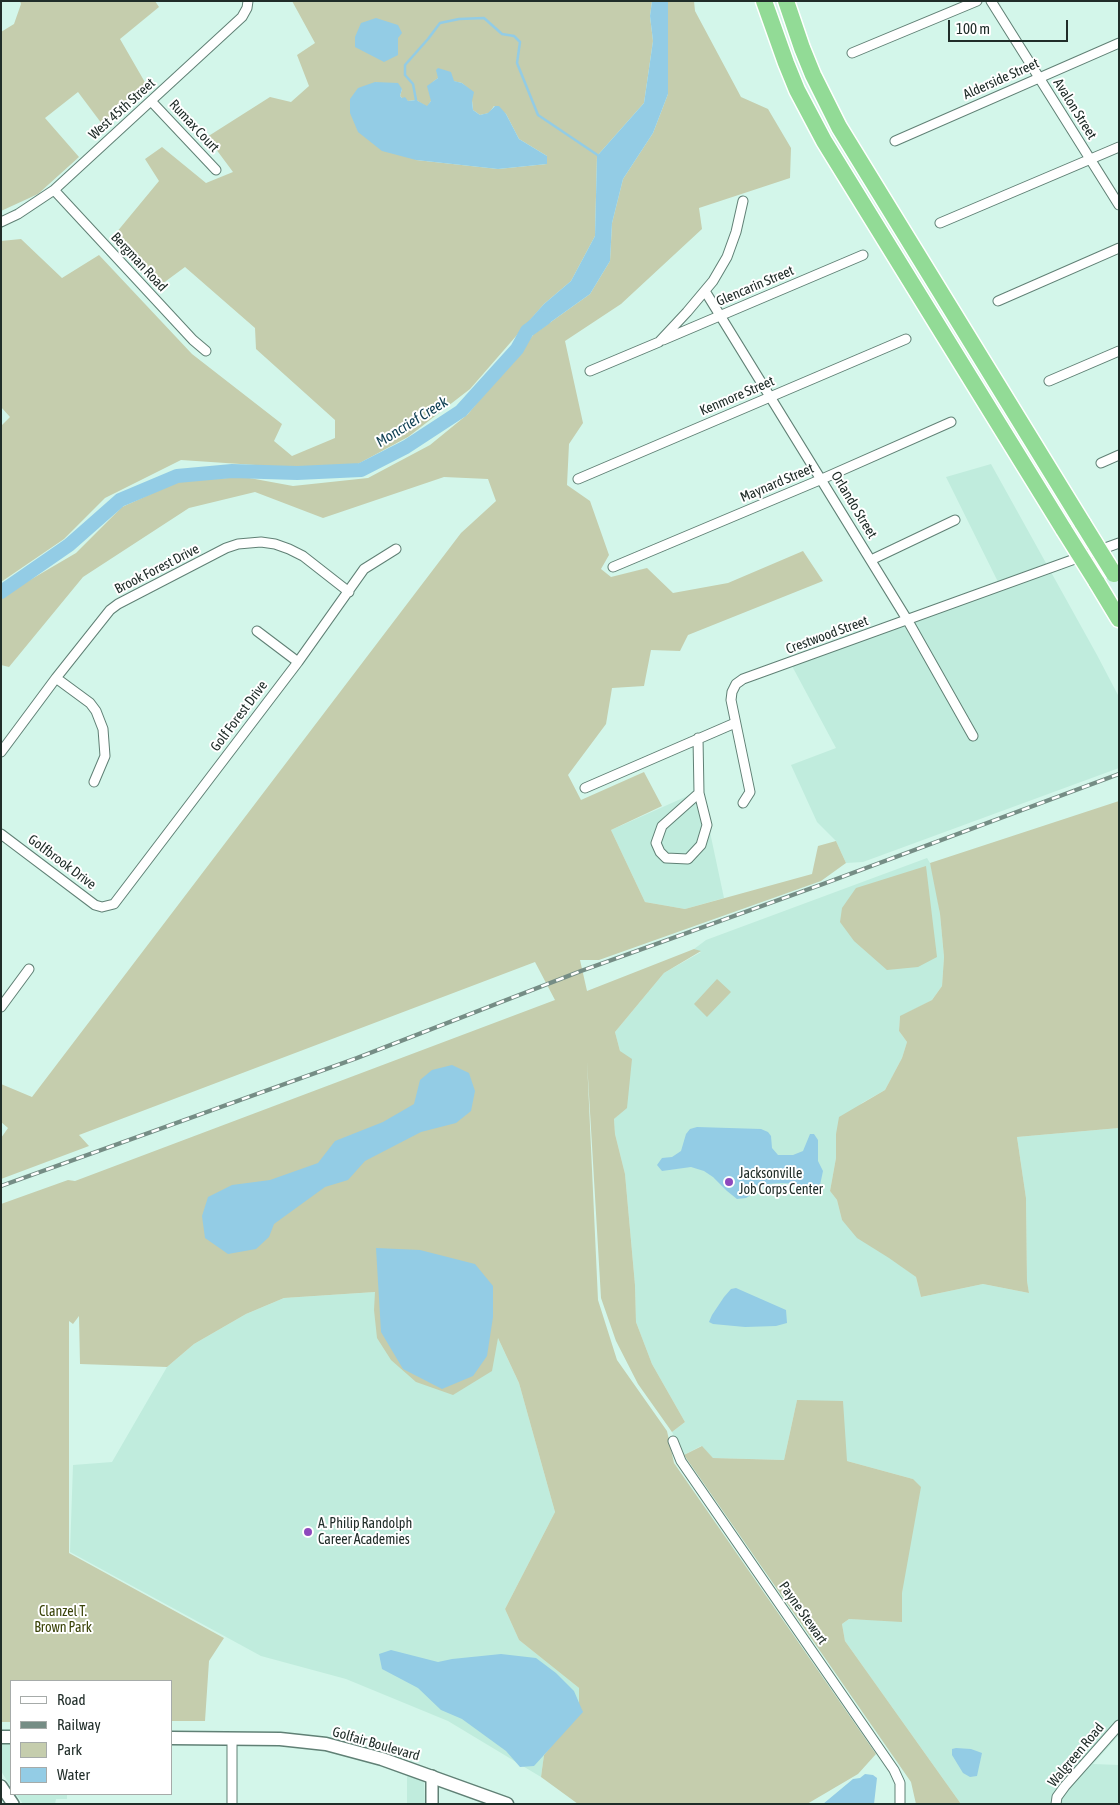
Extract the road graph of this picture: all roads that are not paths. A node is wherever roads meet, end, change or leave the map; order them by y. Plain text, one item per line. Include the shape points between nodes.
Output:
1 (248, 1) edge
2 (764, 1) edge
3 (786, 1) edge
4 (977, 1) edge
5 (992, 1) edge
6 (1119, 43) edge
7 (852, 53) dead end
8 (1039, 77) junction
9 (151, 101) junction
10 (895, 141) dead end
11 (1119, 147) edge
12 (1090, 160) junction
13 (216, 170) dead end
14 (54, 190) junction
15 (743, 201) dead end
16 (1119, 205) edge
17 (1, 222) edge
18 (940, 223) dead end
19 (1119, 248) edge
20 (863, 255) dead end
21 (705, 291) junction
22 (998, 301) dead end
23 (722, 316) junction
24 (906, 339) dead end
25 (658, 342) junction
26 (206, 351) dead end
27 (1119, 351) edge
28 (590, 371) dead end
29 (1049, 381) dead end
30 (770, 397) junction
31 (950, 422) dead end
32 (1119, 455) edge
33 (1101, 463) dead end
34 (578, 479) dead end
35 (822, 479) junction
36 (955, 520) dead end
37 (1119, 543) edge
38 (396, 549) dead end
39 (871, 560) junction
40 (613, 566) dead end
41 (1116, 578) edge
42 (349, 592) junction
43 (1119, 619) edge
44 (908, 621) junction
45 (257, 631) dead end
46 (298, 662) junction
47 (56, 678) junction
48 (735, 722) junction
49 (973, 736) dead end
50 (698, 738) junction
51 (1, 752) edge
52 (94, 782) dead end
53 (585, 788) dead end
54 (699, 794) junction
55 (743, 803) dead end
56 (1, 834) edge
57 (109, 906) joint
58 (29, 969) dead end
59 (1, 1007) edge
60 (672, 1441) dead end
61 (1119, 1725) edge
62 (172, 1738) edge
63 (232, 1738) junction
64 (432, 1776) junction
65 (1, 1786) edge
66 (13, 1804) edge
67 (232, 1804) edge
68 (432, 1804) edge
69 (507, 1804) edge
70 (900, 1804) edge
71 (1056, 1804) edge

1 - 9 street, West 45th Street via 242,17
2 - 43 highway, bridge via 790,72 824,141
3 - 41 highway, bridge via 813,75 839,127
4 - 7 street
5 - 8 street, Avalon Street
6 - 8 street, Alderside Street
8 - 10 street, Alderside Street
8 - 12 street, Avalon Street
9 - 13 street, Rumax Court
9 - 14 street, West 45th Street
11 - 12 street
12 - 16 street, Avalon Street
12 - 18 street
14 - 17 street, West 45th Street
14 - 26 street, Bergman Road via 192,340
15 - 21 street via 732,244
19 - 22 street
20 - 23 street, Glencarin Street
21 - 23 street, Orlando Street
21 - 25 street
23 - 25 street, Glencarin Street
23 - 30 street, Orlando Street
24 - 30 street, Kenmore Street
25 - 28 street, Glencarin Street
27 - 29 street
30 - 34 street, Kenmore Street
30 - 35 street, Orlando Street
31 - 35 street, Maynard Street
32 - 33 street
35 - 39 street, Orlando Street
35 - 40 street, Maynard Street
36 - 39 street
37 - 44 street, Crestwood Street
38 - 42 street, Golf Forest Drive via 364,569
39 - 44 street, Orlando Street
42 - 46 street, Golf Forest Drive
42 - 47 street, Brook Forest Drive via 289,549 261,542 238,544 118,604 104,616
44 - 48 street, Crestwood Street via 743,679 732,692
44 - 49 street, Orlando Street
45 - 46 street
46 - 57 street, Golf Forest Drive via 118,900
47 - 51 street, Brook Forest Drive
47 - 52 street via 90,703 103,729 104,756
48 - 50 street
48 - 55 street, Crestwood Street via 750,792
50 - 53 street
50 - 54 street
54 - 54 street via 707,825 702,845 688,858 666,858 656,843 662,826
56 - 57 street, Golfbrook Drive via 95,905
58 - 59 street
60 - 70 street, Payne Stewart via 681,1461 894,1770 900,1783
61 - 71 street, Walgreen Road via 1065,1786
62 - 63 main road, Golfair Boulevard
63 - 64 main road, Golfair Boulevard via 326,1744 382,1758
63 - 67 street
64 - 68 street
64 - 69 main road, Golfair Boulevard
65 - 66 street

